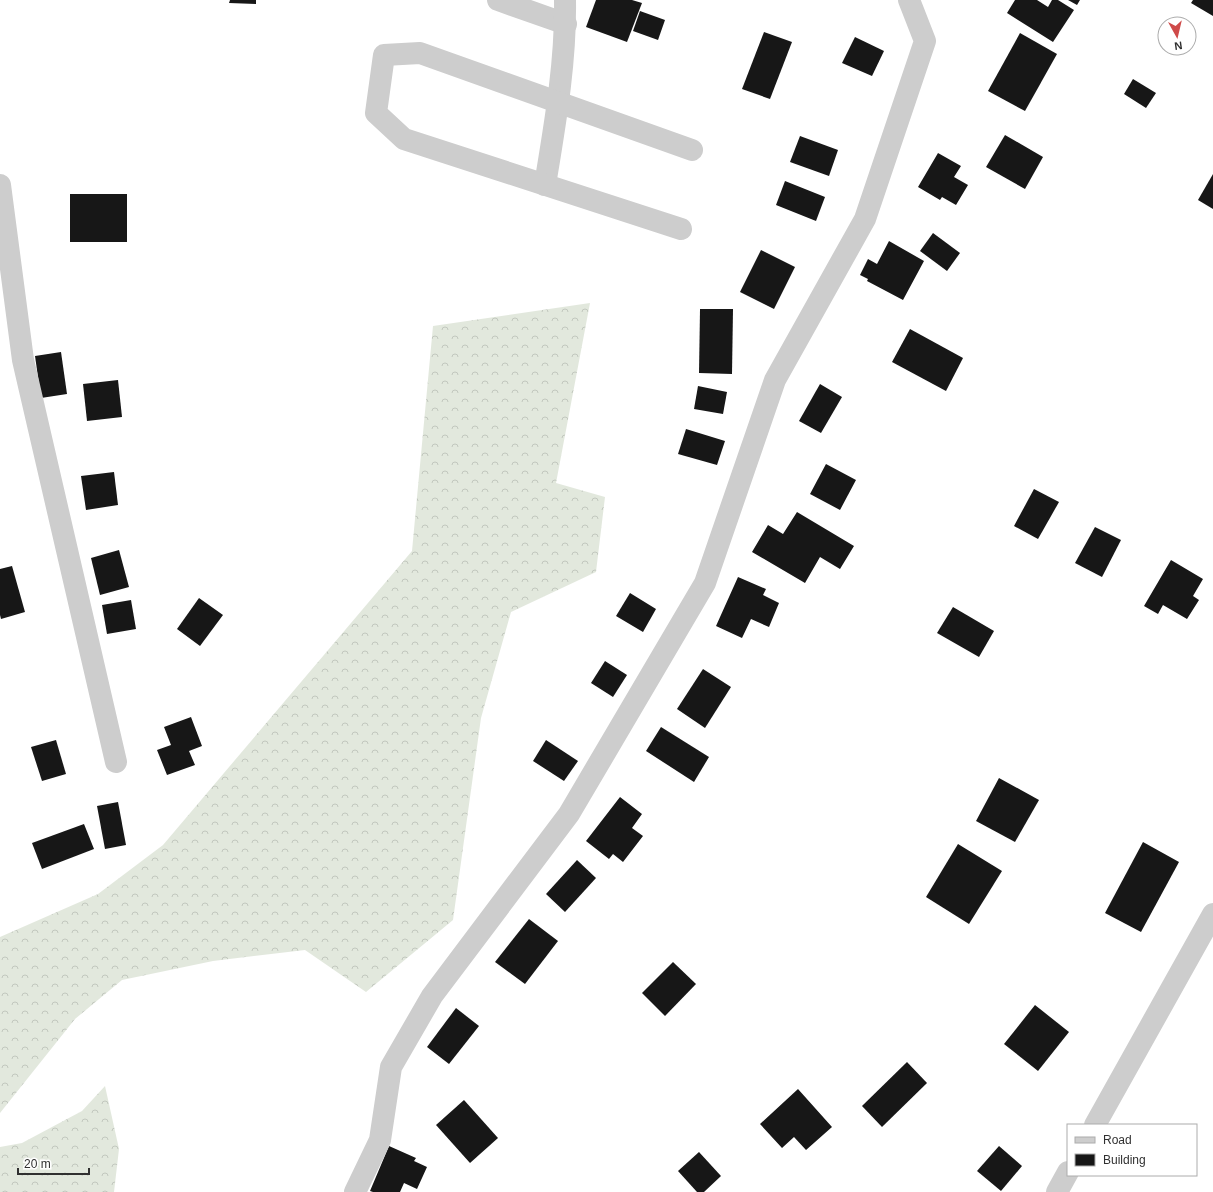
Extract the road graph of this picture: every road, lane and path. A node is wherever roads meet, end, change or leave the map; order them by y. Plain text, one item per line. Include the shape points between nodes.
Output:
1 (498, 0) edge
2 (565, 0) edge
3 (909, 0) edge
4 (566, 24) junction
5 (559, 103) junction
6 (692, 150) dead end
7 (0, 185) edge
8 (545, 185) junction
9 (681, 229) dead end
10 (116, 762) dead end
11 (1213, 914) edge
12 (1096, 1124) edge
13 (1067, 1174) edge
14 (355, 1192) edge
15 (1057, 1192) edge

1 - 4 street
2 - 4 street
3 - 14 street via 925,41 865,219 775,380 705,583 569,814 432,996 391,1067 380,1140
4 - 5 street
5 - 6 street
5 - 8 street
5 - 8 street via 420,53 384,55 376,113 404,139
7 - 10 street via 22,360
8 - 9 street
11 - 12 street
13 - 15 street

